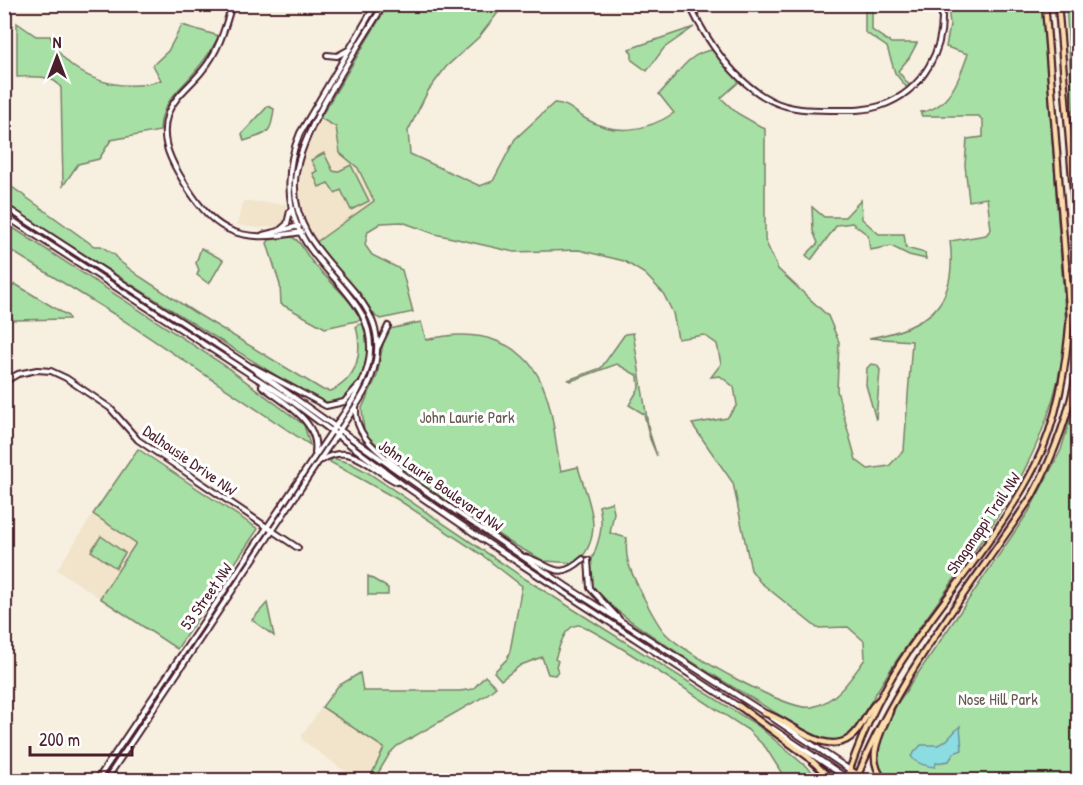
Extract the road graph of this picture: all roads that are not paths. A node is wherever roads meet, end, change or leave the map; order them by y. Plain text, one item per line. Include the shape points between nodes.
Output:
1 (232, 4) edge
2 (376, 4) edge
3 (384, 4) edge
4 (689, 4) edge
5 (941, 4) edge
6 (1045, 4) edge
7 (1058, 4) edge
8 (350, 49) junction
9 (327, 55) dead end
10 (290, 204) junction
11 (4, 206) edge
12 (4, 215) edge
13 (303, 225) junction
14 (280, 230) junction
15 (297, 230) junction
16 (305, 231) junction
17 (262, 235) junction
18 (1078, 249) edge
19 (388, 326) dead end
20 (377, 347) junction
21 (248, 365) junction
22 (1078, 366) edge
23 (248, 375) junction
24 (363, 380) junction
25 (4, 382) edge
26 (357, 405) junction
27 (336, 425) junction
28 (341, 429) junction
29 (332, 430) junction
30 (337, 434) junction
31 (314, 457) junction
32 (318, 462) junction
33 (405, 486) junction
34 (433, 496) junction
35 (268, 527) junction
36 (273, 531) junction
37 (298, 548) dead end
38 (522, 556) junction
39 (620, 620) junction
40 (882, 697) junction
41 (894, 699) junction
42 (740, 706) junction
43 (764, 713) junction
44 (850, 770) junction
45 (852, 779) edge
46 (97, 780) edge
47 (106, 780) edge
48 (832, 780) edge
49 (867, 780) edge
50 (884, 780) edge

1 - 17 main road via 213,56 172,106 165,142 171,159 205,214 232,232
2 - 8 main road
3 - 13 main road via 302,147 295,190
4 - 5 main road via 711,42 756,91 791,108 823,110 873,108 909,90 923,76 936,53 942,30
6 - 40 main road, Shaganappi Trail NW via 1070,317 1058,400 1036,465 1012,507 907,652
7 - 18 main road
8 - 9 main road via 337,56
8 - 10 main road via 297,140 290,170
10 - 14 main road via 288,222
10 - 15 main road
11 - 21 main road, John Laurie Boulevard NW
12 - 23 main road, John Laurie Boulevard NW
13 - 15 main road
13 - 16 main road
14 - 15 main road
14 - 17 main road
15 - 16 main road
15 - 17 main road
15 - 24 main road via 313,256 361,312 370,344
16 - 20 main road via 317,251 370,312
19 - 20 main road
20 - 26 main road, 53 Street NW via 372,378
21 - 24 main road via 326,406 344,402
21 - 27 main road, John Laurie Boulevard NW
22 - 41 main road, Shaganappi Trail NW via 1058,446 1032,496
23 - 29 main road, John Laurie Boulevard NW
23 - 31 main road via 308,422 316,437
24 - 27 main road, 53 Street NW
25 - 35 main road, Dalhousie Drive NW via 37,370 66,378 110,408 138,440
26 - 28 main road, 53 Street NW
26 - 34 main road via 356,422 365,438
27 - 28 main road, John Laurie Boulevard NW
27 - 29 main road, 53 Street NW
28 - 30 main road, 53 Street NW
28 - 34 main road, John Laurie Boulevard NW
29 - 30 main road, John Laurie Boulevard NW
29 - 31 main road, 53 Street NW
30 - 32 main road, 53 Street NW
30 - 33 main road, John Laurie Boulevard NW
31 - 35 main road, 53 Street NW
32 - 33 main road via 335,453 350,453
32 - 36 main road, 53 Street NW
33 - 42 main road, John Laurie Boulevard NW
34 - 38 main road, John Laurie Boulevard NW
35 - 36 main road, Dalhousie Drive NW
35 - 46 main road, 53 Street NW
36 - 37 main road, Dalhousie Drive NW
36 - 47 main road, 53 Street NW
38 - 39 main road, John Laurie Boulevard NW
38 - 39 main road via 556,571 586,560 590,588
39 - 43 main road, John Laurie Boulevard NW
40 - 43 main road via 851,737 833,744
40 - 44 main road, Shaganappi Trail NW
41 - 45 main road, Shaganappi Trail NW
41 - 50 main road via 874,749 876,771
42 - 45 main road, John Laurie Boulevard NW
42 - 48 main road
43 - 44 main road, John Laurie Boulevard NW
44 - 45 main road, John Laurie Boulevard NW
44 - 45 main road, Shaganappi Trail NW
45 - 49 main road, John Laurie Boulevard NW

